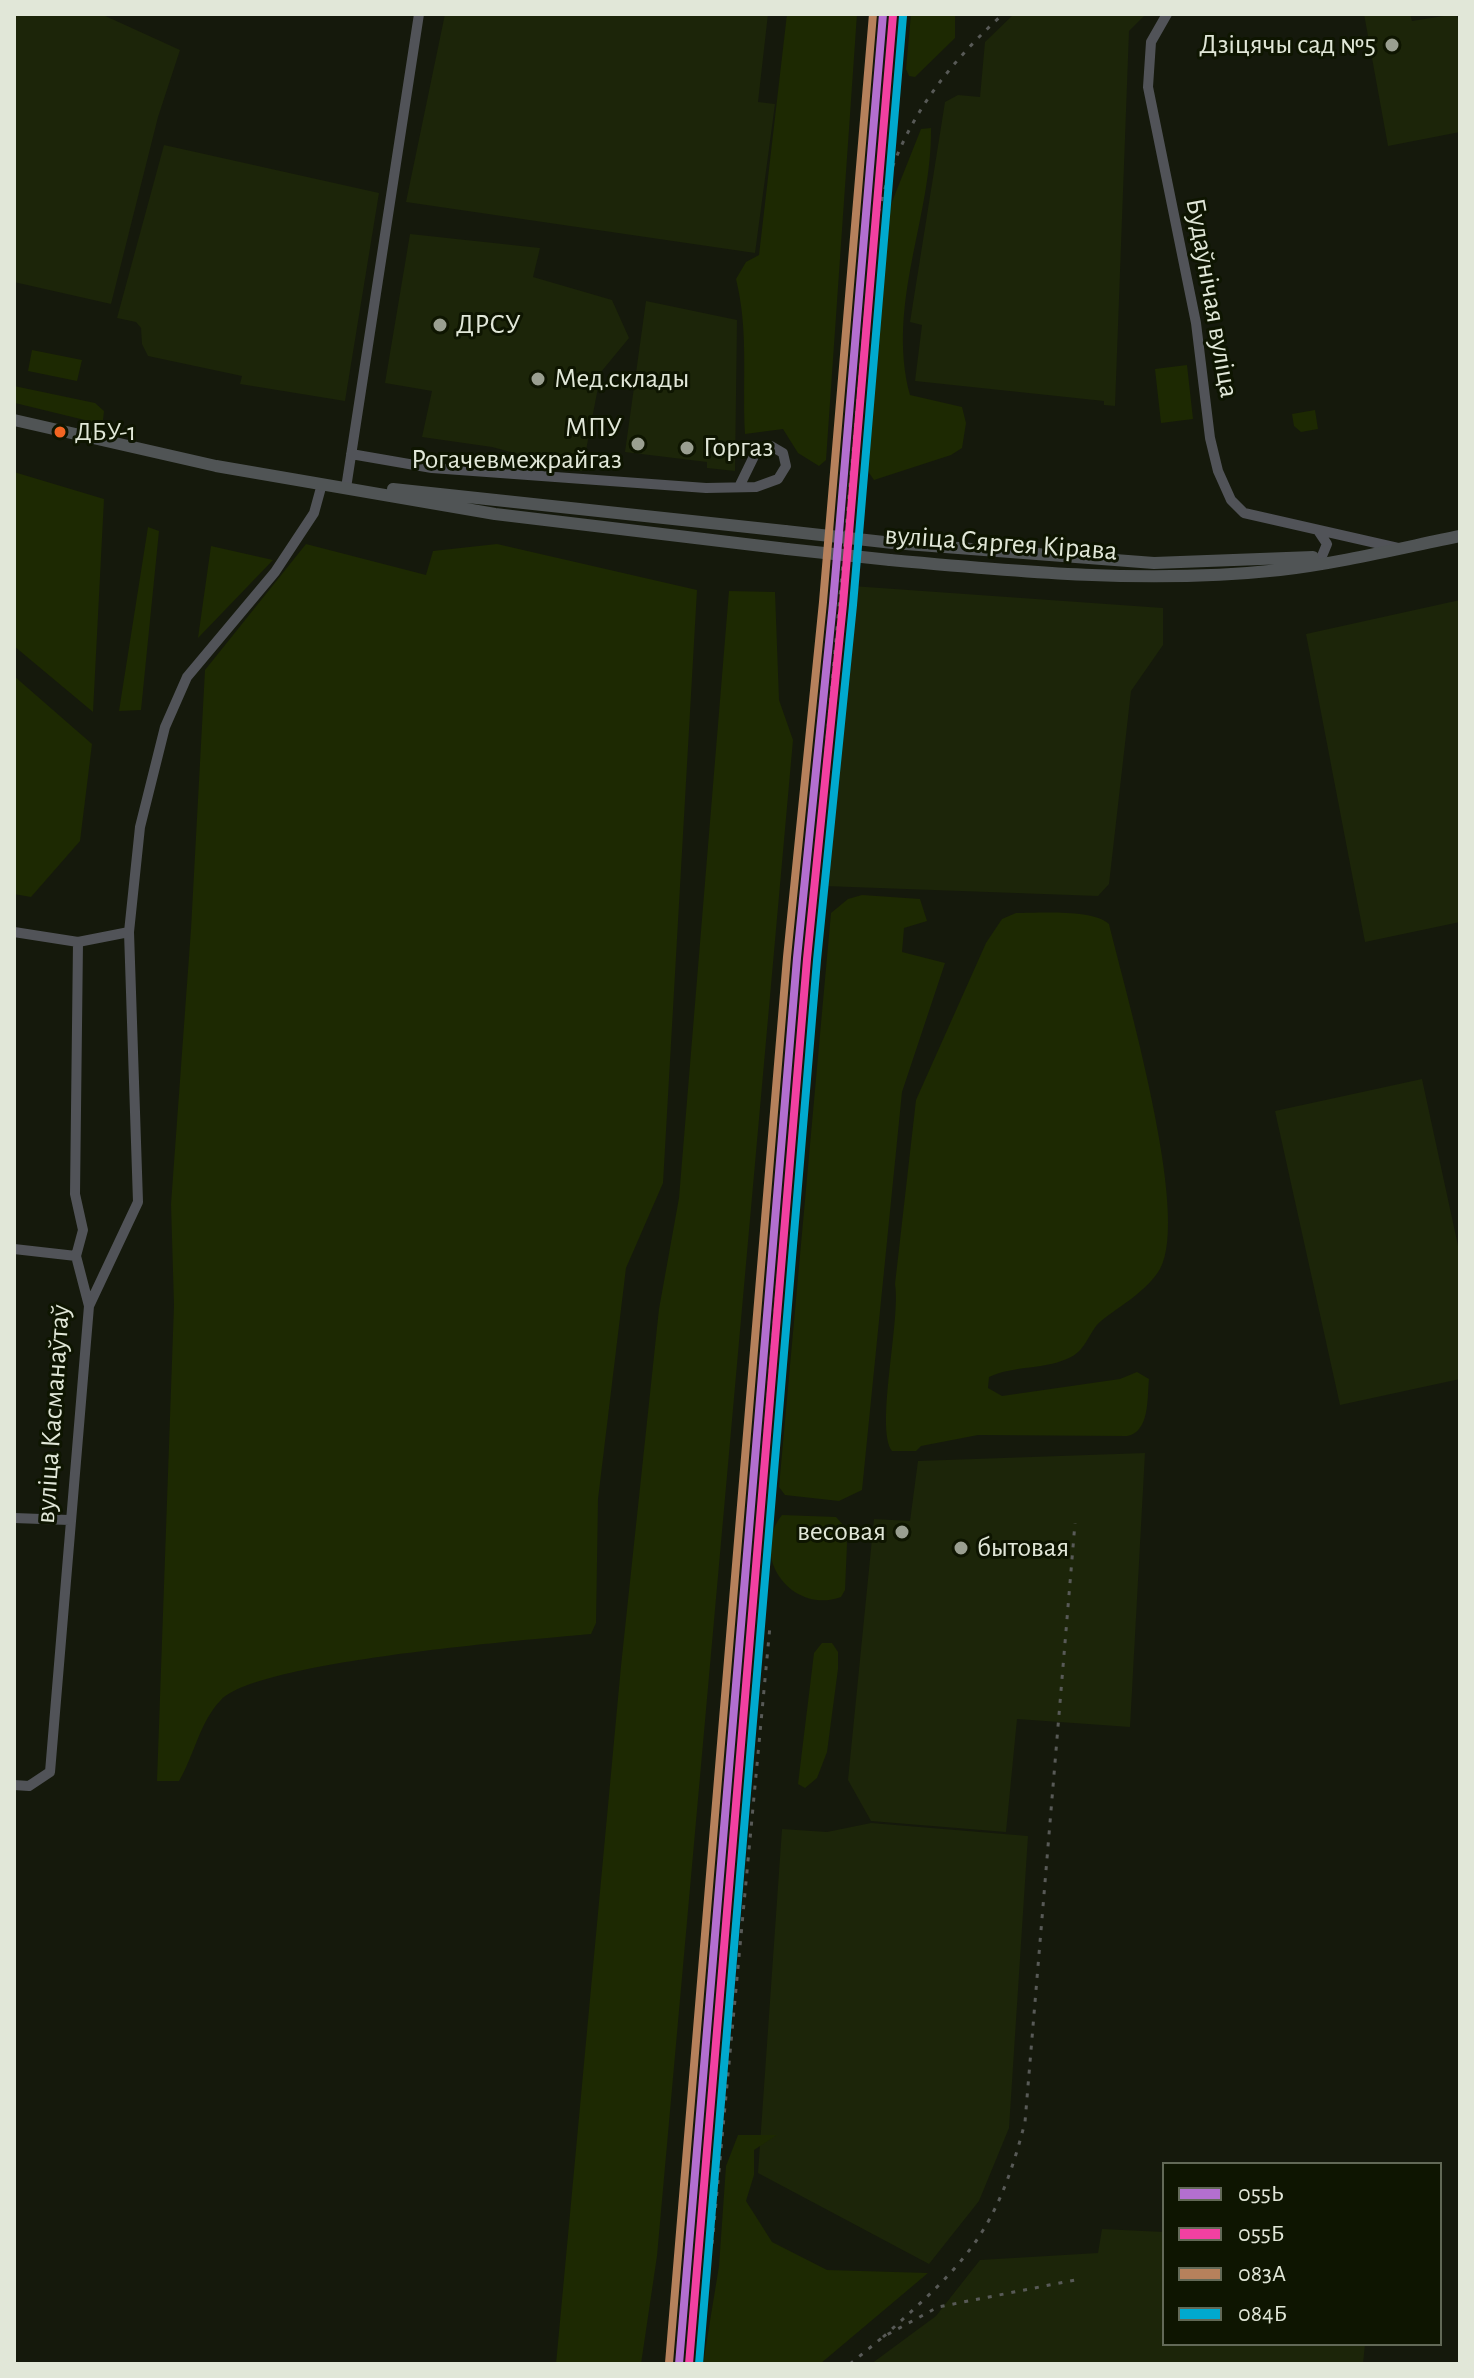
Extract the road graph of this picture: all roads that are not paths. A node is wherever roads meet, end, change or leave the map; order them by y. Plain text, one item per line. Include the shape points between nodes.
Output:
1 (419, 14) edge
2 (1167, 14) edge
3 (14, 420) edge
4 (351, 454) junction
5 (322, 484) junction
6 (739, 487) junction
7 (346, 488) junction
8 (1318, 531) junction
9 (1460, 536) edge
10 (1366, 548) junction
11 (1322, 556) junction
12 (14, 932) edge
13 (129, 932) junction
14 (78, 942) junction
15 (14, 1249) edge
16 (76, 1256) junction
17 (89, 1306) junction
18 (14, 1518) edge
19 (69, 1520) junction
20 (14, 1785) edge

1 - 4 street
2 - 8 street, Будаўнічая вуліца via 1151,42 1148,87 1196,323 1218,471 1231,500 1244,513
3 - 5 main road, вуліца Сяргея Кірава via 111,445
4 - 6 street via 432,468
4 - 7 street
5 - 7 main road, вуліца Сяргея Кірава
5 - 13 street via 314,513 275,572 177,694 140,827
6 - 6 street via 756,487 782,476 787,463 783,453 771,446 758,448
7 - 10 main road, вуліца Сяргея Кірава, bridge via 495,514 1018,572 1161,577 1283,570
7 - 11 main road, вуліца Сяргея Кірава, bridge via 503,498 893,543 1154,563
8 - 10 street, Будаўнічая вуліца
8 - 11 street via 1327,544
9 - 10 main road, вуліца Сяргея Кірава via 1400,549
10 - 11 main road, вуліца Сяргея Кірава
12 - 14 street
13 - 14 street
13 - 17 street via 138,1202
14 - 16 street, вуліца Касманаўтаў via 75,1194 83,1230
15 - 16 street
16 - 17 street, вуліца Касманаўтаў
17 - 19 street, вуліца Касманаўтаў
18 - 19 street
19 - 20 street, вуліца Касманаўтаў via 50,1772 29,1786

